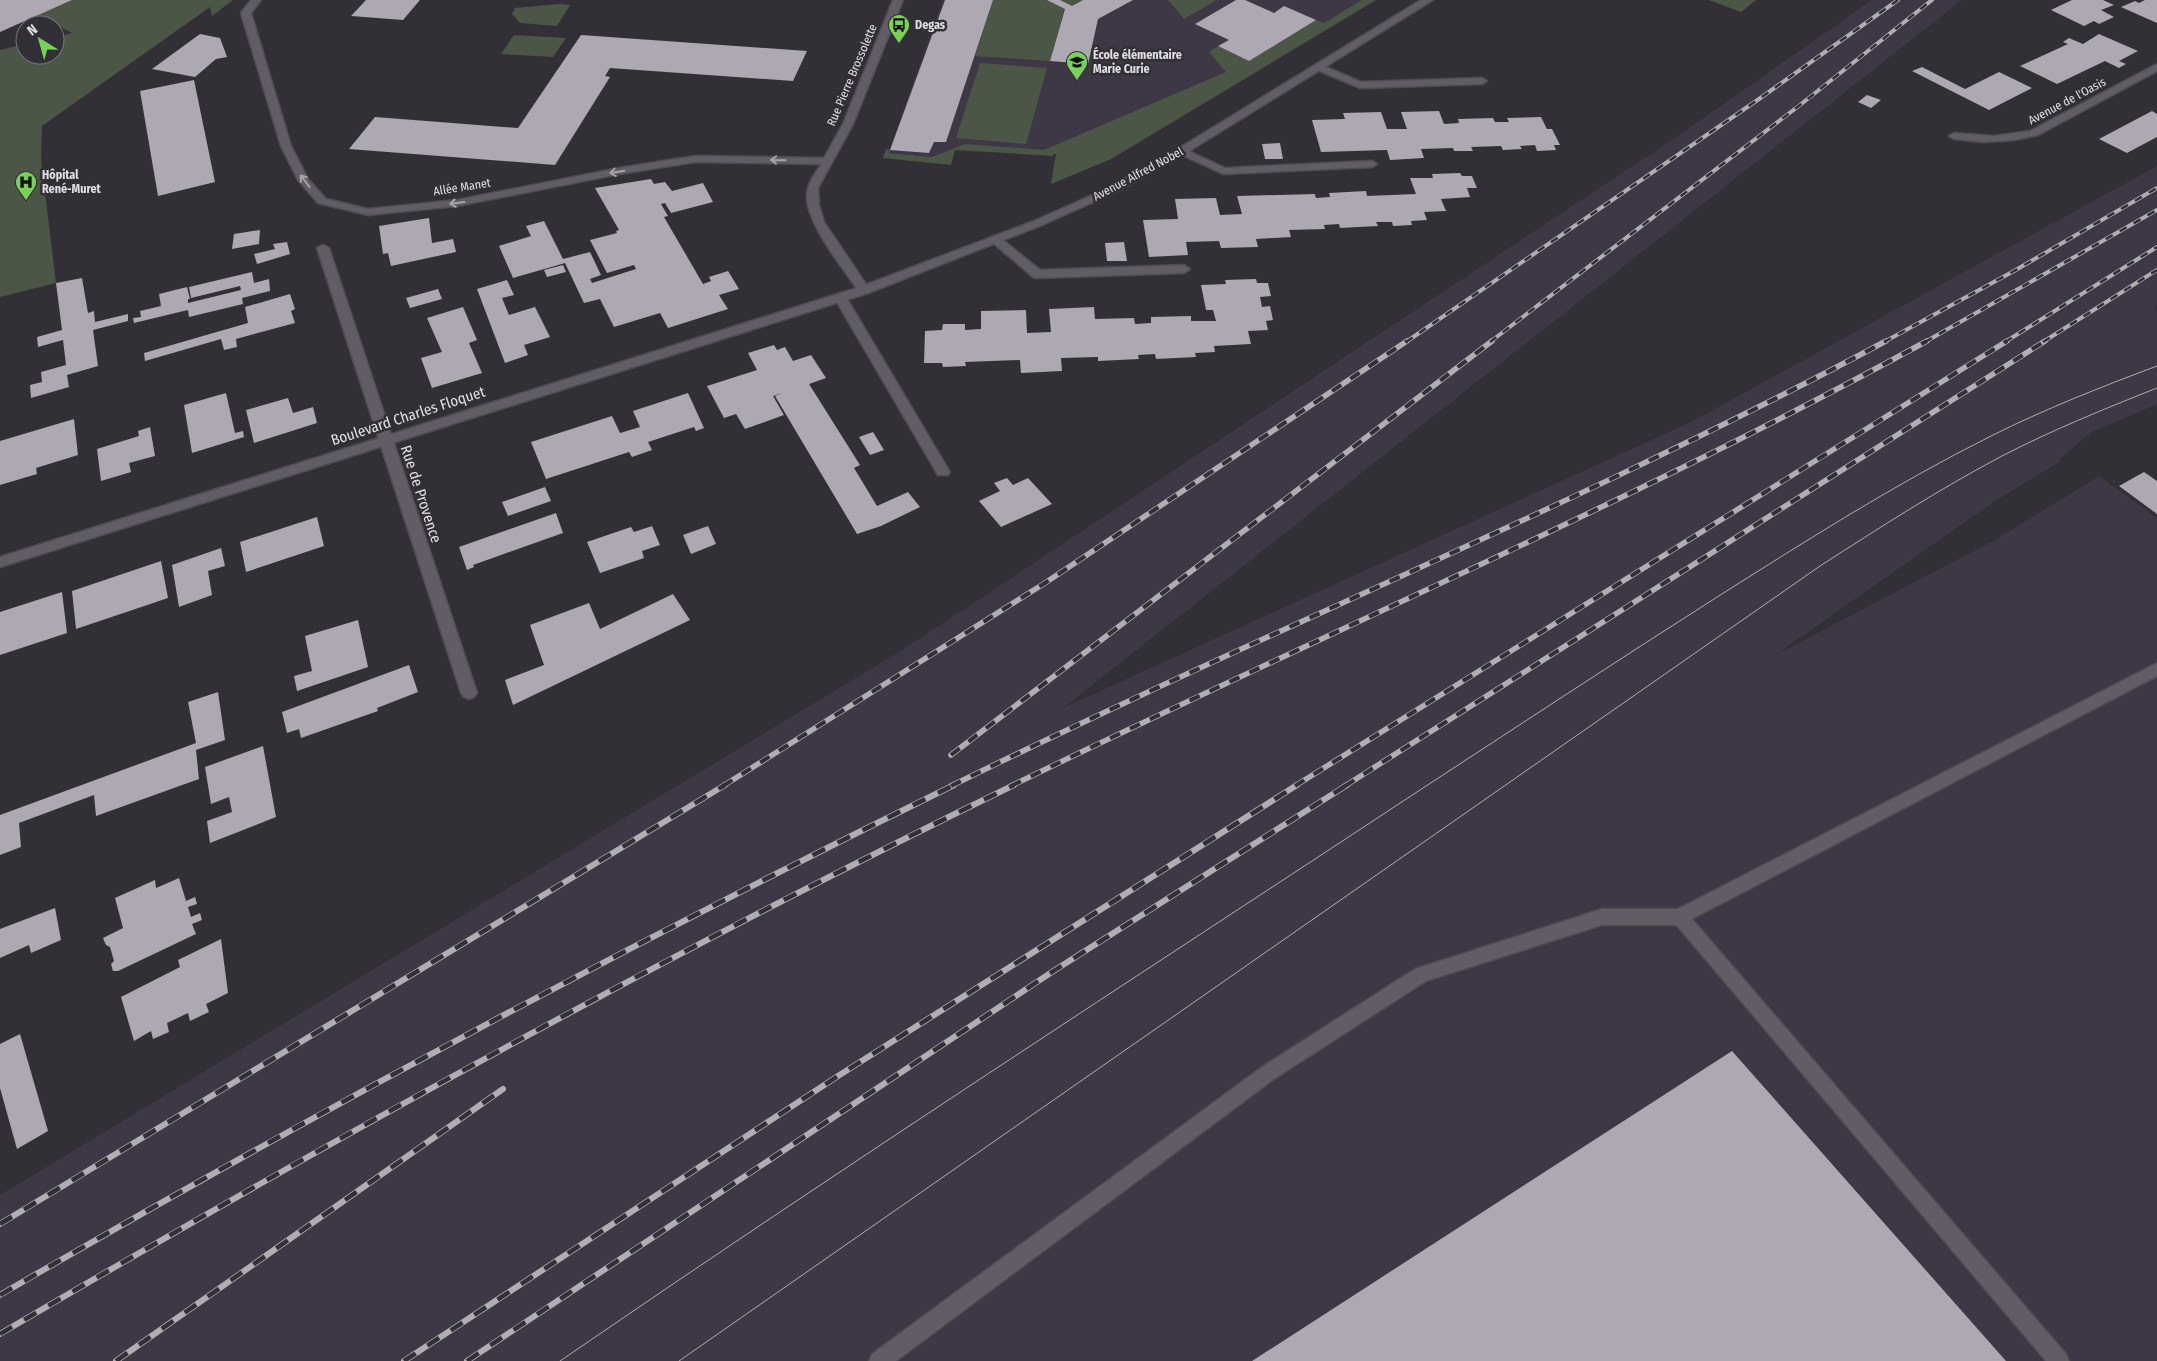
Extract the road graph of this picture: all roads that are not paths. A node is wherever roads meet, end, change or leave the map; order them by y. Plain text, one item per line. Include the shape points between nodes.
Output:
1 (256, 0) edge
2 (898, 0) edge
3 (1428, 0) edge
4 (1319, 67) junction
5 (2157, 67) edge
6 (1482, 81) dead end
7 (1954, 136) dead end
8 (1182, 151) junction
9 (827, 161) junction
10 (1372, 164) dead end
11 (995, 239) junction
12 (323, 248) dead end
13 (1184, 269) dead end
14 (864, 290) junction
15 (840, 297) junction
16 (826, 302) joint
17 (386, 440) junction
18 (943, 472) dead end
19 (0, 562) edge
20 (2157, 669) edge
21 (469, 693) dead end
22 (1680, 917) junction
23 (879, 1361) edge
24 (2060, 1361) edge

9 -> 1 street, Allée Manet via 695,159 457,203 368,212 322,201 303,180 286,146 246,13
2 - 9 street, Rue Pierre Brossolette via 848,124
3 - 4 street, Avenue Alfred Nobel
4 - 6 street via 1360,84
4 - 8 street, Avenue Alfred Nobel
5 - 7 street, Avenue de l'Oasis via 2034,133 2012,139 1988,140
8 - 10 street via 1223,171
8 - 11 street, Avenue Alfred Nobel via 1112,190
9 - 14 street, Rue Pierre Brossolette via 813,188 813,210
11 - 13 street via 1037,274
11 - 14 street, Avenue Alfred Nobel
12 - 17 street, Rue de Provence
14 - 15 street, Avenue Alfred Nobel
15 - 16 street, Avenue Alfred Nobel
15 - 18 street
16 - 17 street, Boulevard Charles Floquet
17 - 19 street, Boulevard Charles Floquet
17 - 21 street, Rue de Provence
20 - 22 street
22 - 23 street via 1602,917 1421,975 1268,1073
22 - 24 street

